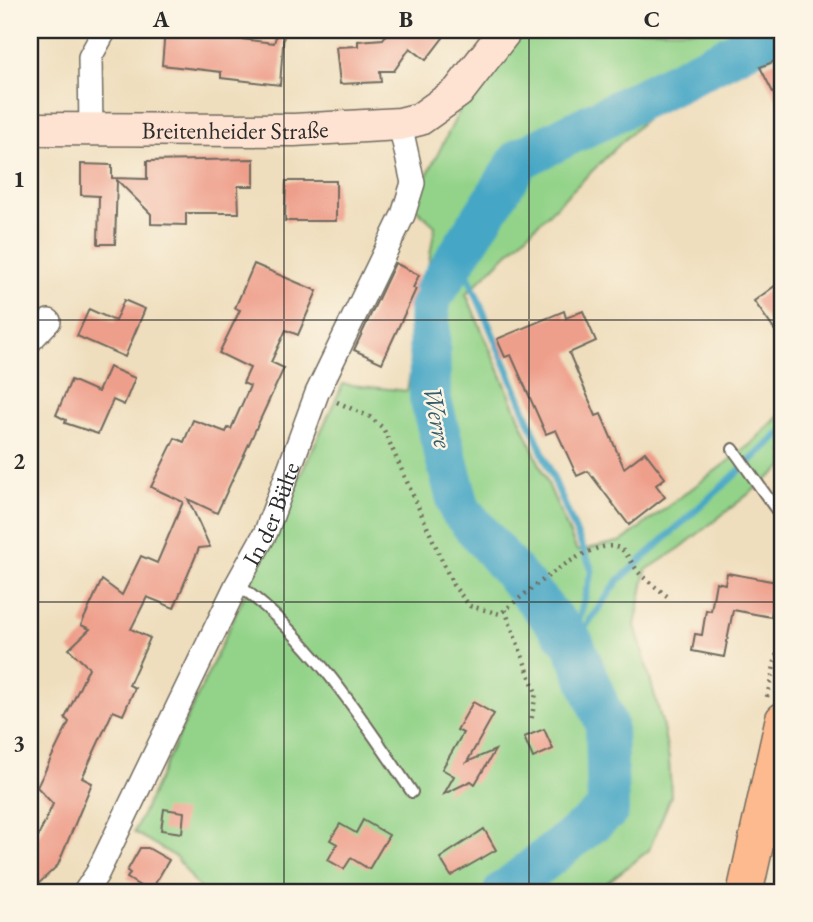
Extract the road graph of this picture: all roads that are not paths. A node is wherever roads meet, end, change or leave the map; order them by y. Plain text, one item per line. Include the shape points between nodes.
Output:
1 (105, 30) edge
2 (506, 30) edge
3 (400, 124) junction
4 (30, 129) edge
5 (92, 130) junction
6 (49, 321) dead end
7 (30, 341) edge
8 (733, 449) dead end
9 (783, 519) edge
10 (237, 584) junction
11 (783, 720) edge
12 (412, 792) dead end
13 (85, 892) edge
14 (746, 892) edge

1 - 5 street via 90,57
2 - 3 street, Breitenheider Straße via 458,92 436,109
3 - 5 street, Breitenheider Straße via 293,130
3 - 10 street, In der Bülte via 413,183 403,215 317,393 267,532
4 - 5 street, Breitenheider Straße
6 - 7 street
8 - 9 lane
10 - 12 lane via 270,608 324,667
10 - 13 street, In der Bülte
11 - 14 main road

